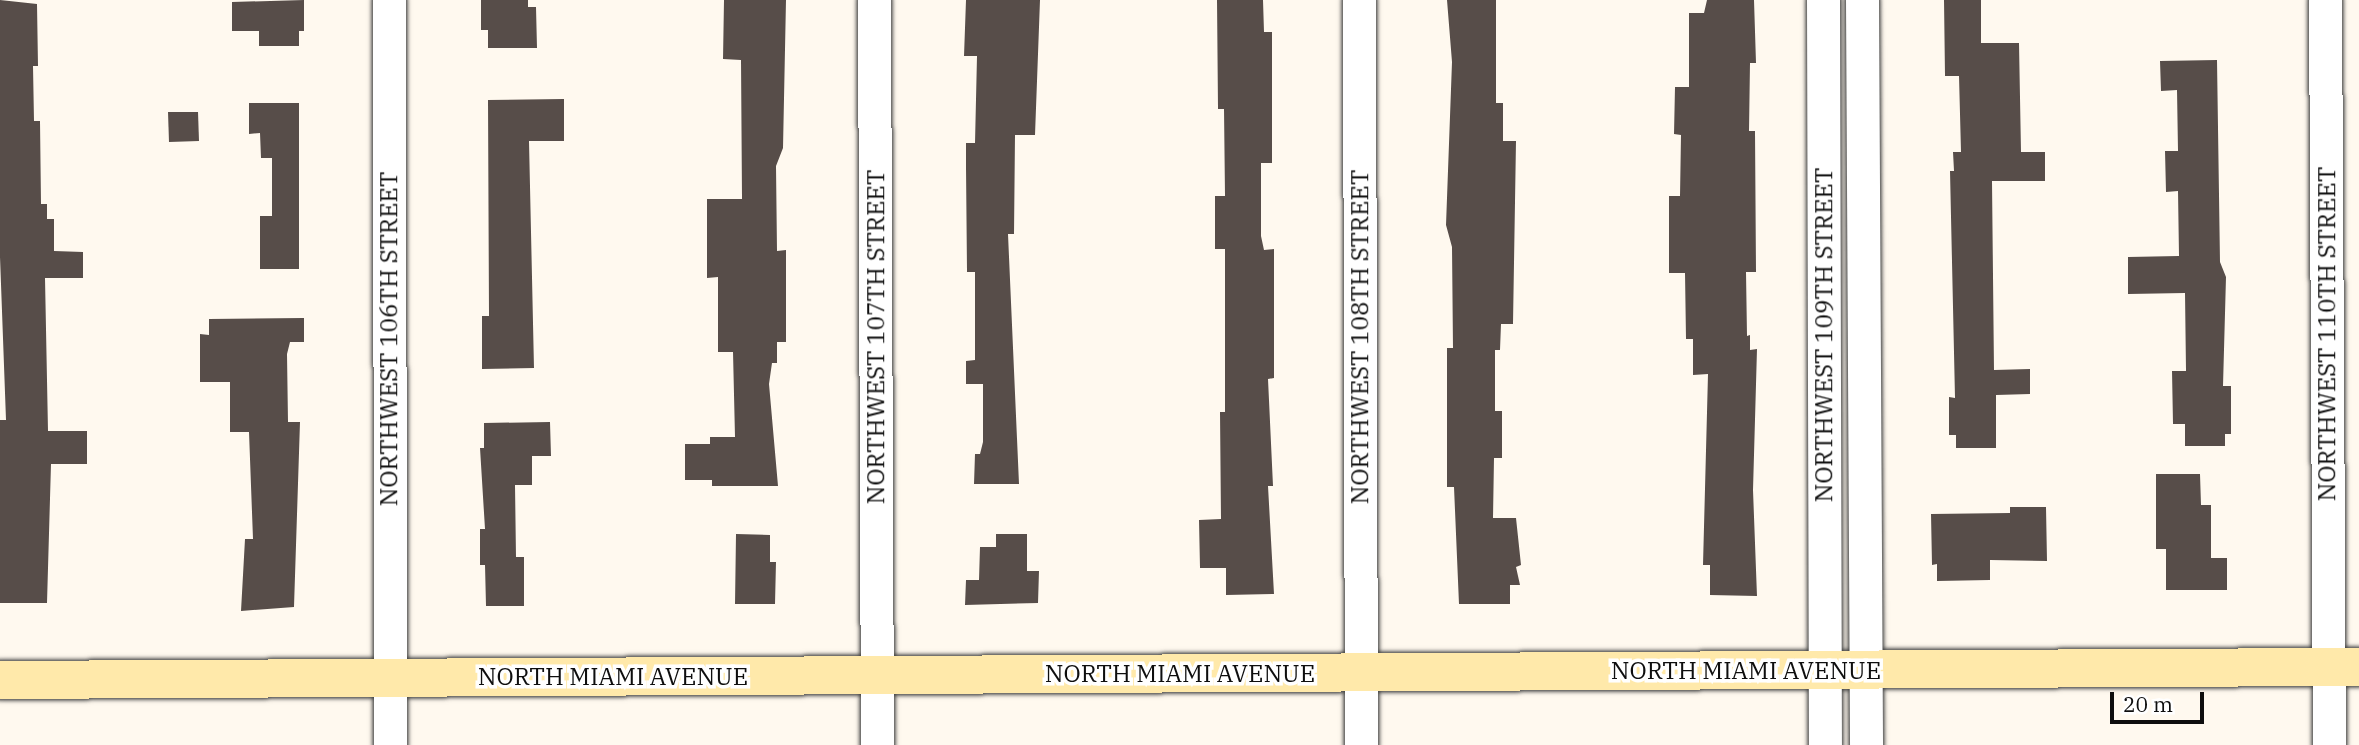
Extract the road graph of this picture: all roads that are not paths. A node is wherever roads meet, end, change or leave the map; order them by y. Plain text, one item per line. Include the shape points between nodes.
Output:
1 (388, 0) edge
2 (874, 0) edge
3 (1359, 0) edge
4 (1823, 0) edge
5 (1862, 0) edge
6 (2325, 0) edge
7 (1823, 34) junction
8 (1862, 34) junction
9 (1864, 350) junction
10 (1824, 351) junction
11 (2344, 668) edge
12 (1825, 671) junction
13 (1865, 671) junction
14 (877, 674) junction
15 (1362, 674) junction
16 (390, 678) junction
17 (0, 680) edge
18 (390, 745) edge
19 (877, 745) edge
20 (1362, 745) edge
21 (1825, 745) edge
22 (1866, 745) edge
23 (2329, 745) edge

1 - 16 street, NORTHWEST 106TH STREET
2 - 14 street, NORTHWEST 107TH STREET
3 - 15 street, NORTHWEST 108TH STREET
4 - 7 street, NORTHWEST 109TH STREET
5 - 8 street, NORTHWEST 109TH STREET
6 - 11 street, NORTHWEST 110TH STREET
7 - 8 street
7 - 10 street, NORTHWEST 109TH STREET
8 - 9 street, NORTHWEST 109TH STREET
9 - 10 street
9 - 13 street, NORTHWEST 109TH STREET
10 - 12 street, NORTHWEST 109TH STREET
11 - 13 street, NORTH MIAMI AVENUE
11 - 23 street, NORTHWEST 110TH STREET
12 - 13 street, NORTH MIAMI AVENUE
12 - 15 street, NORTH MIAMI AVENUE
12 - 21 street, NORTHWEST 109TH STREET
13 - 22 street, NORTHWEST 109TH STREET
14 - 15 street, NORTH MIAMI AVENUE
14 - 16 street, NORTH MIAMI AVENUE
14 - 19 street, NORTHWEST 107TH STREET
15 - 20 street, NORTHWEST 108TH STREET
16 - 17 street, NORTH MIAMI AVENUE
16 - 18 street, NORTHWEST 106TH STREET

